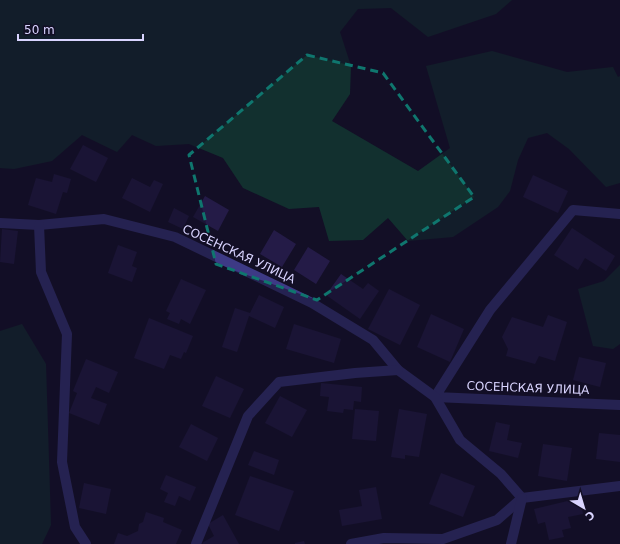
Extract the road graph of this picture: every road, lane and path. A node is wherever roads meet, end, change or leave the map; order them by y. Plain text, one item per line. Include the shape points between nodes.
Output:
1 (620, 214) edge
2 (0, 223) edge
3 (39, 225) junction
4 (398, 370) junction
5 (435, 397) junction
6 (620, 405) edge
7 (620, 486) edge
8 (522, 498) junction
9 (86, 544) edge
10 (196, 544) edge
11 (351, 544) edge
12 (511, 544) edge

1 - 5 street via 573,210 490,310
2 - 3 street, СОСЕНСКАЯ УЛИЦА
3 - 4 street, СОСЕНСКАЯ УЛИЦА via 104,219 176,238 312,303 373,340
3 - 9 street via 41,272 67,334 62,462 75,527
4 - 5 street, СОСЕНСКАЯ УЛИЦА
4 - 10 street via 279,382 248,416
5 - 6 street, СОСЕНСКАЯ УЛИЦА
5 - 8 street, СОСЕНСКАЯ УЛИЦА via 460,440 501,474
7 - 8 street
8 - 11 street via 497,520 443,539 384,538
8 - 12 street

